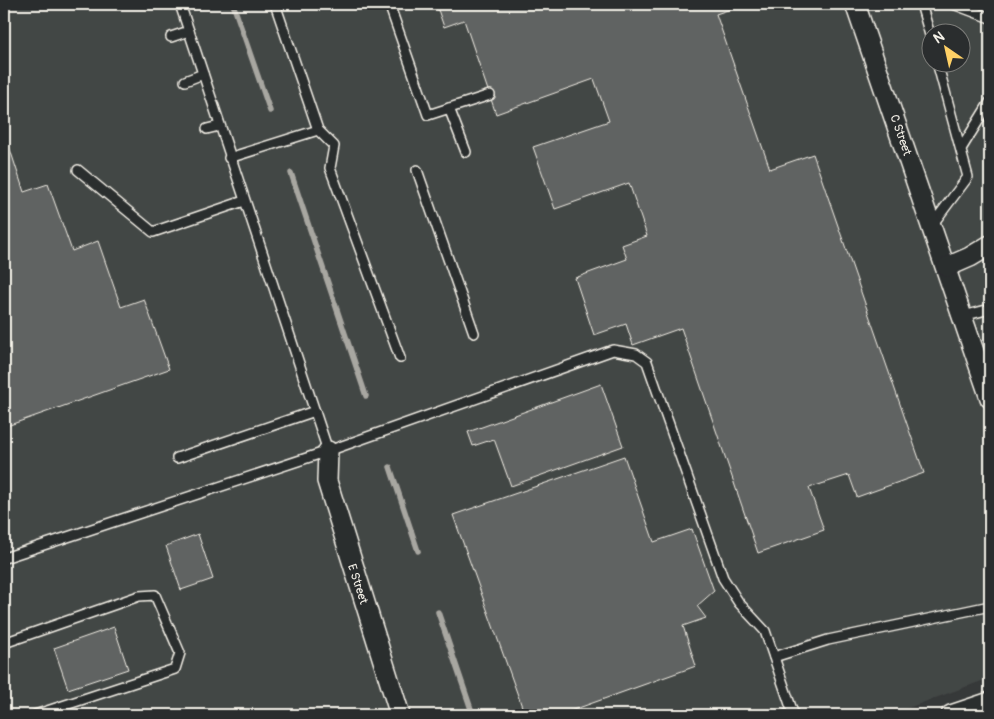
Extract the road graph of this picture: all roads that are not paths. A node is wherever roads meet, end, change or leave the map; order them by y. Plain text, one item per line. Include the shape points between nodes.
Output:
1 (180, 4) edge
2 (275, 4) edge
3 (389, 4) edge
4 (855, 4) edge
5 (921, 4) edge
6 (953, 4) edge
7 (990, 18) edge
8 (926, 22) edge
9 (189, 32) junction
10 (171, 37) dead end
11 (940, 72) edge
12 (203, 74) junction
13 (185, 81) dead end
14 (490, 95) dead end
15 (990, 102) edge
16 (449, 108) junction
17 (219, 126) junction
18 (207, 130) dead end
19 (318, 130) junction
20 (961, 148) junction
21 (466, 152) dead end
22 (229, 158) junction
23 (78, 170) dead end
24 (416, 170) dead end
25 (244, 201) junction
26 (932, 225) junction
27 (990, 244) edge
28 (947, 267) junction
29 (990, 309) edge
30 (963, 316) junction
31 (474, 333) dead end
32 (400, 358) dead end
33 (990, 398) edge
34 (315, 411) junction
35 (328, 451) junction
36 (177, 458) dead end
37 (4, 558) edge
38 (990, 606) edge
39 (4, 643) edge
40 (774, 657) junction
41 (990, 702) edge
42 (35, 715) edge
43 (400, 715) edge
44 (786, 715) edge
45 (950, 715) edge

1 - 9 lane
2 - 19 lane
3 - 16 lane via 428,115
4 - 26 street, C Street
5 - 8 lane
6 - 7 lane
9 - 10 lane
9 - 12 lane
11 - 20 lane
12 - 13 lane
12 - 17 lane
14 - 16 lane
15 - 20 lane
16 - 21 lane
17 - 18 lane
17 - 22 lane
19 - 22 lane
19 - 32 lane via 334,146 330,168
20 - 26 lane via 968,177
22 - 25 lane
23 - 25 lane via 154,232
24 - 31 lane
25 - 34 lane
26 - 28 street, C Street
27 - 28 street
28 - 30 street, C Street
29 - 30 lane
30 - 33 street, C Street
34 - 35 lane
34 - 36 lane
35 - 37 lane
35 - 40 lane via 613,350 636,354 647,362 723,578 738,603 765,631
35 - 43 street, E Street via 327,481
38 - 40 lane via 828,640
39 - 42 lane via 139,596 155,596 180,653 175,669
40 - 44 lane via 793,713
41 - 45 street

